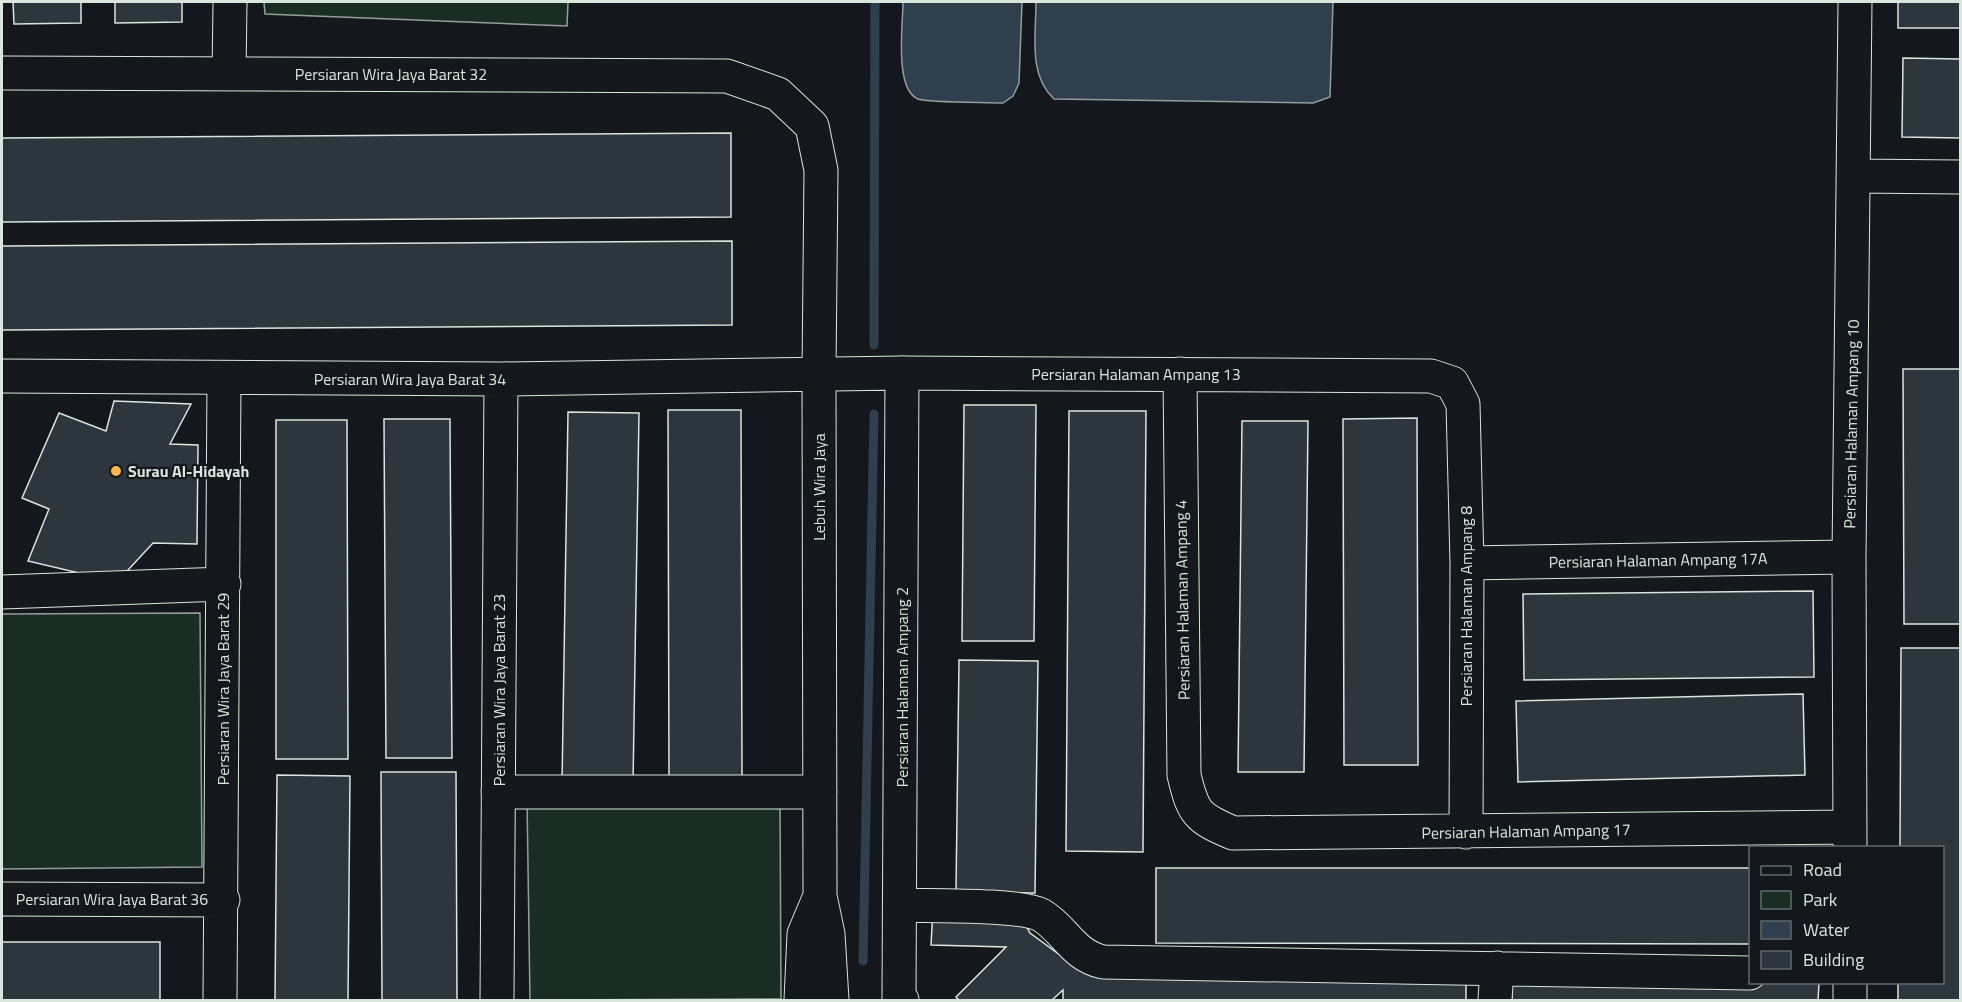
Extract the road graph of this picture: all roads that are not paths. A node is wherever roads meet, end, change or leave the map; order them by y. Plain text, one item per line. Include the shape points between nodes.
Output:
1 (230, 2) edge
2 (1855, 2) edge
3 (2, 73) edge
4 (229, 74) junction
5 (778, 94) joint
6 (1854, 176) junction
7 (1960, 177) edge
8 (819, 373) junction
9 (902, 373) junction
10 (1180, 374) junction
11 (2, 376) edge
12 (224, 378) junction
13 (501, 379) junction
14 (1452, 383) joint
15 (1849, 556) junction
16 (1467, 563) junction
17 (224, 584) junction
18 (2, 592) edge
19 (498, 792) junction
20 (820, 792) junction
21 (1204, 821) joint
22 (1466, 832) junction
23 (1850, 837) edge
24 (2, 899) edge
25 (223, 900) junction
26 (902, 905) junction
27 (1497, 968) junction
28 (1749, 973) edge
29 (1850, 984) edge
30 (807, 999) edge
31 (220, 1000) edge
32 (497, 1000) edge
33 (902, 1000) edge
34 (1495, 1000) edge
35 (1850, 1000) edge

1 - 4 street
2 - 6 street, Persiaran Halaman Ampang 10
3 - 4 street, Persiaran Wira Jaya Barat 32
4 - 5 street, Persiaran Wira Jaya Barat 32 via 727,76
5 - 8 street, Lebuh Wira Jaya via 813,126 821,170
6 - 7 street
6 - 15 street, Persiaran Halaman Ampang 10
8 - 9 street, Persiaran Halaman Ampang 13
8 - 13 street, Persiaran Wira Jaya Barat 34
8 - 20 street, Lebuh Wira Jaya
9 - 10 street, Persiaran Halaman Ampang 13
9 - 26 street, Persiaran Halaman Ampang 2
10 - 14 street, Persiaran Halaman Ampang 13 via 1431,376
10 - 21 street, Persiaran Halaman Ampang 4 via 1184,775 1191,804
11 - 12 street, Persiaran Wira Jaya Barat 34
12 - 13 street, Persiaran Wira Jaya Barat 34
12 - 17 street, Persiaran Wira Jaya Barat 29
13 - 19 street, Persiaran Wira Jaya Barat 23
14 - 16 street, Persiaran Halaman Ampang 8 via 1463,404
15 - 16 street, Persiaran Halaman Ampang 17A
15 - 23 street, Persiaran Halaman Ampang 10
16 - 22 street, Persiaran Halaman Ampang 8
17 - 18 street
17 - 25 street, Persiaran Wira Jaya Barat 29
19 - 20 street
19 - 32 street, Persiaran Wira Jaya Barat 23
20 - 30 street, Lebuh Wira Jaya via 820,896 804,934
21 - 22 street, Persiaran Halaman Ampang 17 via 1233,833
22 - 23 street, Persiaran Halaman Ampang 17
24 - 25 street, Persiaran Wira Jaya Barat 36
25 - 31 street, Persiaran Wira Jaya Barat 29
26 - 27 street via 1018,910 1041,915 1086,958 1102,962
26 - 33 street, Persiaran Halaman Ampang 2
27 - 28 street
27 - 34 street
29 - 35 street

